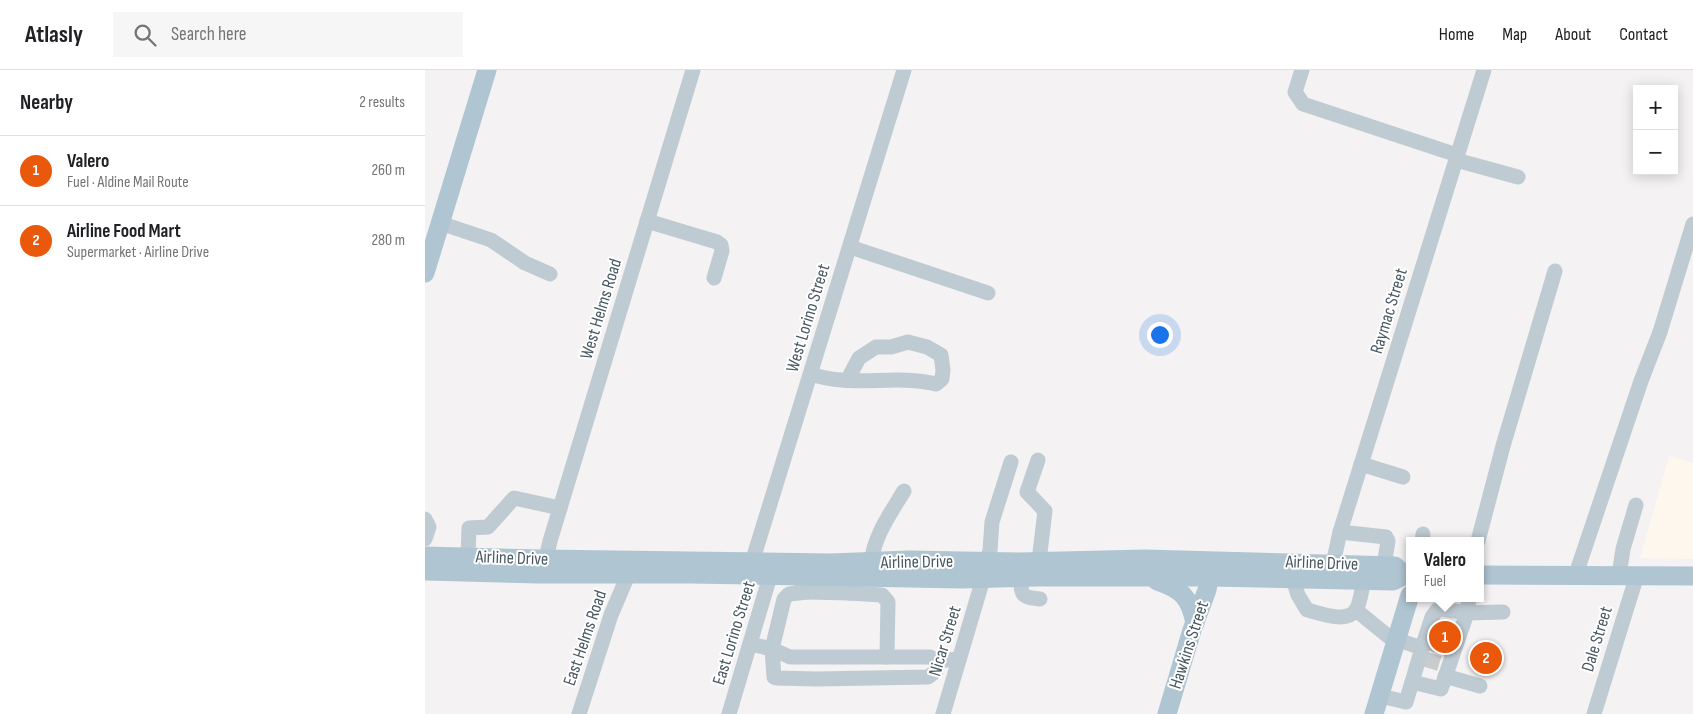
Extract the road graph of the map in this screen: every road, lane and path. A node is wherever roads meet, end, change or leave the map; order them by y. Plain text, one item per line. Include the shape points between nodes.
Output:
1 (487, 70) edge
2 (693, 70) edge
3 (905, 70) edge
4 (1302, 70) edge
5 (1484, 70) edge
6 (1457, 157) junction
7 (1518, 177) dead end
8 (647, 221) junction
9 (440, 224) junction
10 (1693, 224) edge
11 (850, 248) junction
12 (1555, 271) dead end
13 (425, 273) edge
14 (550, 274) dead end
15 (714, 278) dead end
16 (988, 293) dead end
17 (811, 374) junction
18 (848, 380) junction
19 (1038, 460) dead end
20 (1011, 462) dead end
21 (1361, 464) junction
22 (1403, 477) dead end
23 (904, 492) dead end
24 (1636, 505) dead end
25 (560, 508) junction
26 (425, 519) edge
27 (1340, 532) junction
28 (1480, 537) edge
29 (425, 539) edge
30 (425, 556) edge
31 (468, 557) junction
32 (546, 559) junction
33 (1039, 561) junction
34 (871, 562) junction
35 (1333, 564) junction
36 (1384, 565) junction
37 (751, 569) junction
38 (772, 569) junction
39 (1211, 569) junction
40 (985, 570) junction
41 (425, 571) edge
42 (1406, 574) edge
43 (1576, 574) junction
44 (628, 575) junction
45 (1406, 575) edge
46 (1484, 575) edge
47 (1628, 575) junction
48 (1693, 576) edge
49 (1145, 577) junction
50 (1020, 578) junction
51 (1293, 579) junction
52 (1364, 580) junction
53 (804, 584) junction
54 (852, 585) junction
55 (1040, 600) dead end
56 (1408, 602) edge
57 (1468, 605) edge
58 (1356, 610) junction
59 (1503, 612) dead end
60 (1195, 623) junction
61 (1396, 640) junction
62 (750, 644) junction
63 (1427, 644) junction
64 (771, 649) junction
65 (887, 657) junction
66 (959, 659) junction
67 (937, 661) junction
68 (1443, 670) junction
69 (1413, 682) junction
70 (1480, 686) dead end
71 (1380, 696) junction
72 (579, 714) edge
73 (729, 714) edge
74 (943, 714) edge
75 (1167, 714) edge
76 (1374, 714) edge
77 (1594, 714) edge

1 - 9 main road
2 - 8 street, West Helms Road
3 - 11 street, West Lorino Street
4 - 6 street via 1295,92 1303,104
5 - 6 street, Raymac Street
6 - 7 street
6 - 21 street, Raymac Street
8 - 15 street via 721,245
8 - 25 street, West Helms Road
9 - 13 main road
9 - 14 street via 491,240 525,263
10 - 43 street via 1660,332
11 - 16 street
11 - 17 street, West Lorino Street
12 - 28 street via 1503,446
17 - 18 street via 824,379
17 - 37 street, West Lorino Street
18 - 18 street via 910,379 936,384 943,379 941,355 908,342 876,347 859,358
19 - 33 street via 1027,492 1045,510
20 - 40 street, Nicar Street via 992,522 991,550
21 - 22 street
21 - 27 street, Raymac Street
23 - 34 street via 872,548
24 - 47 street, Dale Street via 1623,549
25 - 31 street via 514,498 488,527 469,528
25 - 32 street, West Helms Road
26 - 29 street via 429,527
27 - 35 street, Raymac Street
27 - 36 street via 1386,537
30 - 31 main road, Airline Drive
31 - 32 main road, Airline Drive
32 - 37 main road, Airline Drive
33 - 39 main road, Airline Drive via 1145,559
33 - 40 main road, Airline Drive
34 - 38 main road, Airline Drive
34 - 40 main road, Airline Drive via 909,560
35 - 36 main road, Airline Drive
35 - 39 main road, Airline Drive
36 - 42 main road, Airline Drive via 1395,566
37 - 38 main road, Airline Drive
37 - 44 main road, Airline Drive
38 - 53 main road, Airline Drive
38 - 62 street, East Lorino Street
39 - 49 main road, Airline Drive
39 - 51 main road, Airline Drive
39 - 60 main road, Hawkins Street
40 - 50 main road, Airline Drive
40 - 54 main road, Airline Drive
40 - 66 street, Nicar Street
41 - 44 main road, Airline Drive
43 - 46 main road
43 - 47 main road
44 - 72 street, East Helms Road via 611,615
45 - 52 main road, Airline Drive via 1393,581
47 - 48 main road
47 - 77 street, Dale Street
49 - 50 main road, Airline Drive
49 - 60 main road via 1175,587 1193,612
50 - 55 street via 1023,595
51 - 52 main road, Airline Drive
51 - 58 street via 1307,610 1339,617 1348,616
52 - 58 street
53 - 54 main road, Airline Drive
53 - 64 street via 784,599
54 - 65 street via 882,595 888,602
56 - 61 main road
57 - 59 street
57 - 63 street via 1437,610 1432,617
57 - 68 street via 1450,644
58 - 61 street via 1378,630
60 - 75 main road, Hawkins Street
61 - 63 street
61 - 71 main road
62 - 64 street
62 - 73 street, East Lorino Street
63 - 69 street
64 - 65 street via 790,657
64 - 67 street via 774,678 928,677 936,671
65 - 67 street via 930,657
66 - 67 street
66 - 74 street, Nicar Street
68 - 69 street via 1441,689
68 - 70 street
69 - 71 street via 1406,702
71 - 76 main road

